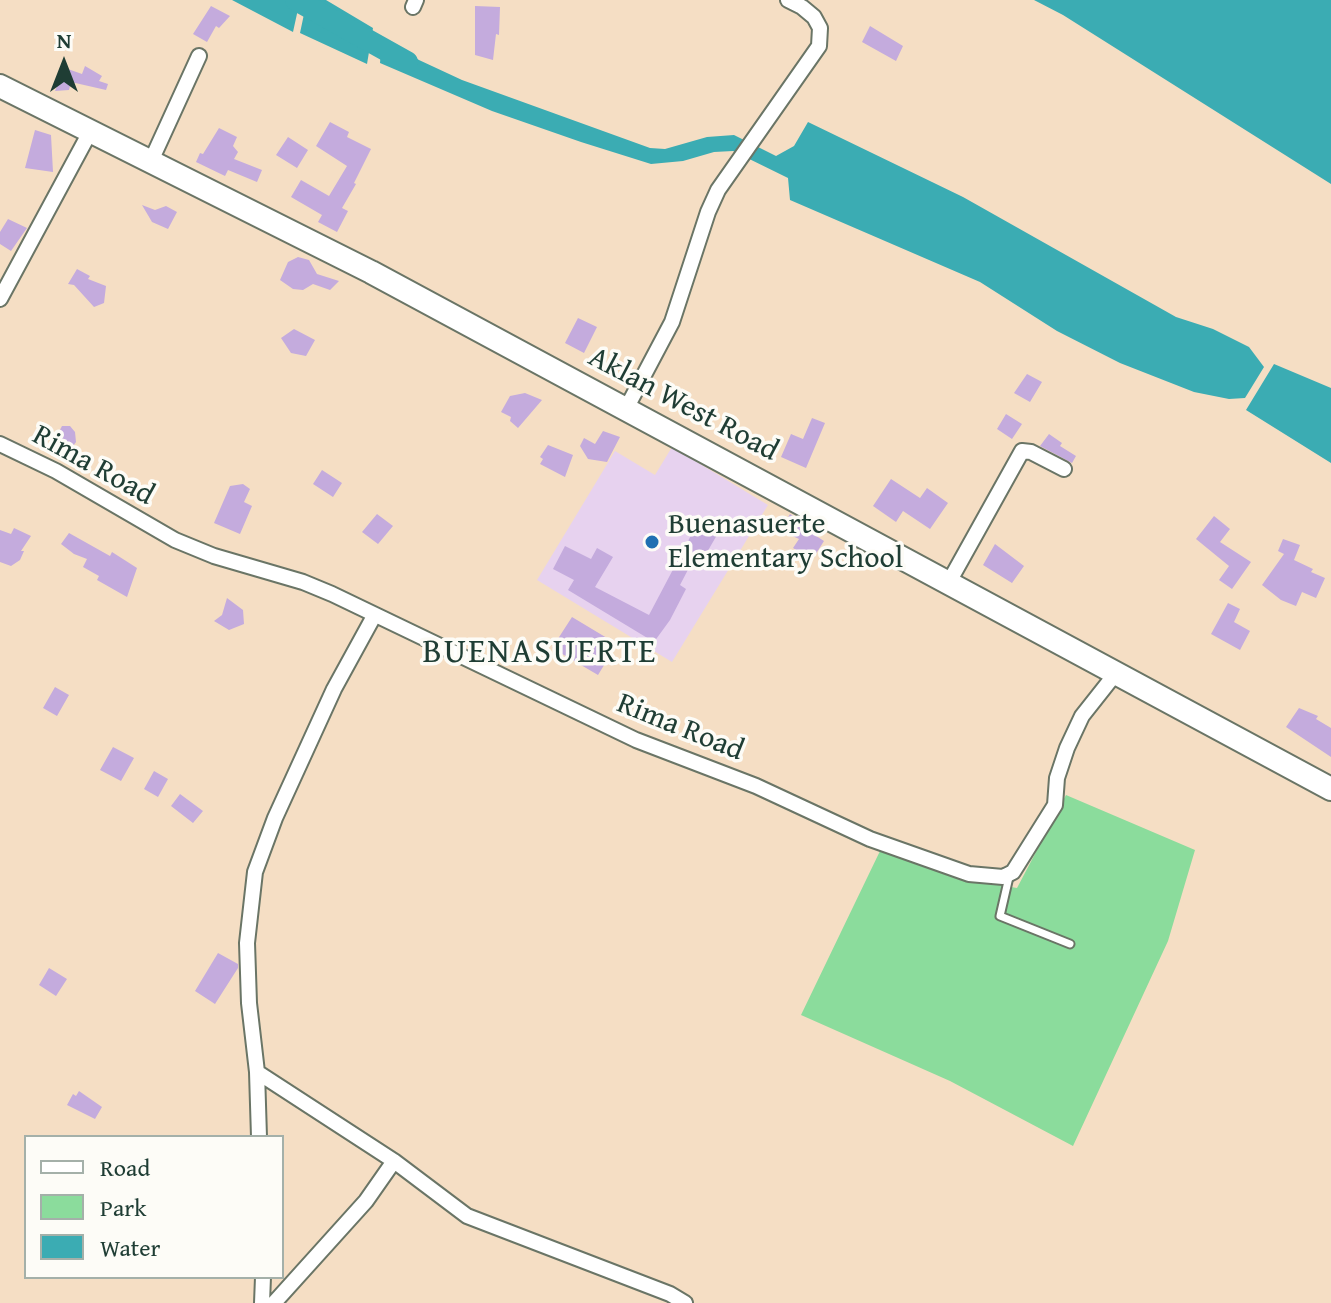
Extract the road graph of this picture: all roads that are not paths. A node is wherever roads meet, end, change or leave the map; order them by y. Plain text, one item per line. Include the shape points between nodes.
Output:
1 (788, 0) edge
2 (199, 56) dead end
3 (0, 86) edge
4 (90, 132) junction
5 (151, 161) junction
6 (0, 299) edge
7 (626, 409) junction
8 (0, 444) edge
9 (1064, 469) dead end
10 (949, 582) junction
11 (374, 616) junction
12 (1116, 673) junction
13 (1331, 789) edge
14 (1009, 875) junction
15 (1070, 944) dead end
16 (257, 1072) junction
17 (259, 1135) edge
18 (394, 1161) junction
19 (263, 1279) edge
20 (262, 1303) edge
21 (274, 1303) edge
22 (685, 1303) edge

1 - 7 street via 814,17 820,28 819,46 718,190 672,322
2 - 5 street
3 - 4 main road, Aklan West Road
4 - 5 main road, Aklan West Road
4 - 6 street
5 - 7 main road, Aklan West Road
7 - 10 main road, Aklan West Road
8 - 11 street, Rima Road via 175,540 303,582
9 - 10 street via 1022,451
10 - 12 main road, Aklan West Road
11 - 14 street, Rima Road via 636,740 756,786 870,839 969,874
11 - 16 street via 334,689 255,872 247,943
12 - 13 main road, Aklan West Road
12 - 14 street via 1082,716 1057,778 1055,805
14 - 15 lane via 1000,916
16 - 17 street
16 - 18 street
18 - 21 street via 366,1201
18 - 22 street via 467,1216
19 - 20 street

